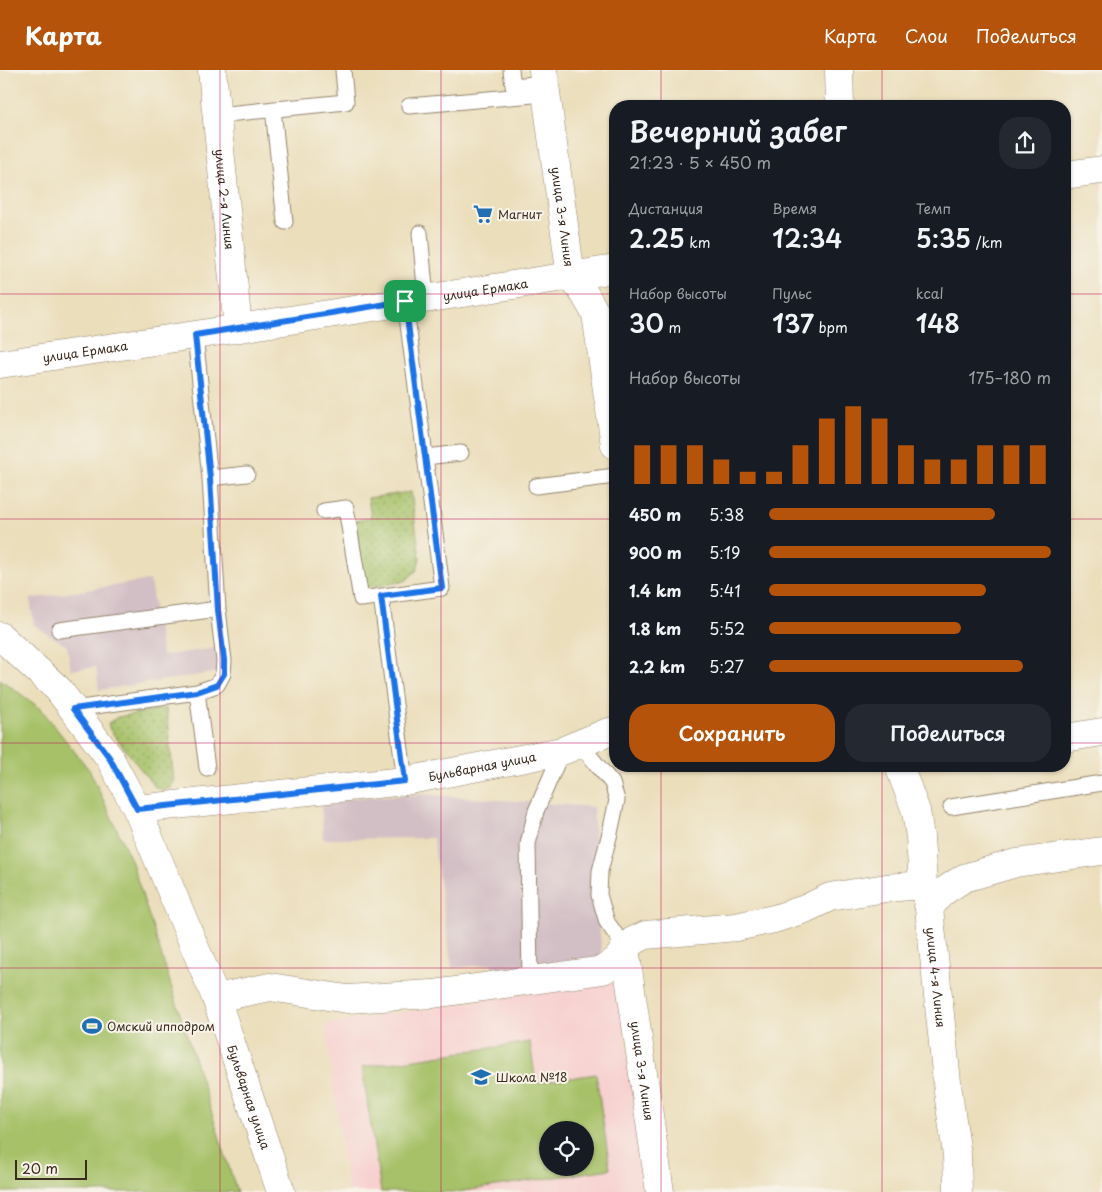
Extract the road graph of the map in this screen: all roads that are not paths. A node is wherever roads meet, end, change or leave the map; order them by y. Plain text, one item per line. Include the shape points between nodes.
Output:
1 (212, 70) edge
2 (343, 70) edge
3 (511, 70) edge
4 (839, 70) edge
5 (544, 82) edge
6 (840, 100) edge
7 (409, 106) dead end
8 (273, 109) junction
9 (217, 115) junction
10 (1102, 170) edge
11 (1071, 174) edge
12 (285, 222) dead end
13 (420, 233) dead end
14 (609, 270) edge
15 (571, 277) junction
16 (416, 300) junction
17 (238, 328) junction
18 (195, 335) junction
19 (0, 364) edge
20 (609, 404) edge
21 (462, 453) dead end
22 (425, 457) junction
23 (246, 474) dead end
24 (609, 477) edge
25 (210, 478) junction
26 (536, 486) dead end
27 (324, 511) dead end
28 (381, 596) junction
29 (218, 610) junction
30 (59, 630) dead end
31 (0, 636) edge
32 (197, 692) junction
33 (73, 709) junction
34 (609, 732) edge
35 (1102, 732) edge
36 (1071, 737) edge
37 (571, 747) junction
38 (207, 768) dead end
39 (901, 772) edge
40 (405, 781) junction
41 (1102, 782) edge
42 (951, 807) dead end
43 (137, 809) junction
44 (1102, 851) edge
45 (926, 897) junction
46 (625, 948) junction
47 (530, 980) junction
48 (216, 998) junction
49 (281, 1192) edge
50 (660, 1192) edge
51 (958, 1192) edge

1 - 9 street, улица 2-я Линия
2 - 8 lane via 346,102
3 - 5 lane via 513,86
4 - 6 street
5 - 7 lane
5 - 15 street, улица 3-я Линия
8 - 9 lane
8 - 12 lane
9 - 17 street, улица 2-я Линия
10 - 11 street
13 - 16 lane
14 - 15 street, улица Ермака
15 - 16 street, улица Ермака
15 - 20 street, улица 3-я Линия via 596,314
16 - 17 street, улица Ермака
16 - 22 lane
17 - 18 street, улица Ермака
18 - 19 street, улица Ермака
18 - 25 lane
21 - 22 lane
22 - 28 lane via 442,588
23 - 25 lane
24 - 26 lane
25 - 29 lane
27 - 28 lane via 346,508 361,599
28 - 40 lane
29 - 30 lane
29 - 32 lane via 224,674 217,685
31 - 33 street, Бульварная улица via 58,688
32 - 33 lane
32 - 38 lane
33 - 43 street, Бульварная улица via 109,757
34 - 37 street, Бульварная улица
35 - 36 street
37 - 40 street, Бульварная улица
37 - 46 lane via 612,783 617,800 600,871 599,895 607,922
37 - 47 lane via 536,812 528,844
39 - 45 street, улица 4-я Линия via 916,811
40 - 43 street, Бульварная улица
41 - 42 lane
43 - 48 street, Бульварная улица
44 - 45 street via 1016,863 964,878 941,893
45 - 46 street via 886,888 830,898 805,909 736,927 646,935
45 - 51 street, улица 4-я Линия via 957,1155
46 - 47 street via 617,960 603,970
46 - 50 street, улица 3-я Линия
47 - 48 street via 433,994 347,999 270,987
48 - 49 street, Бульварная улица

